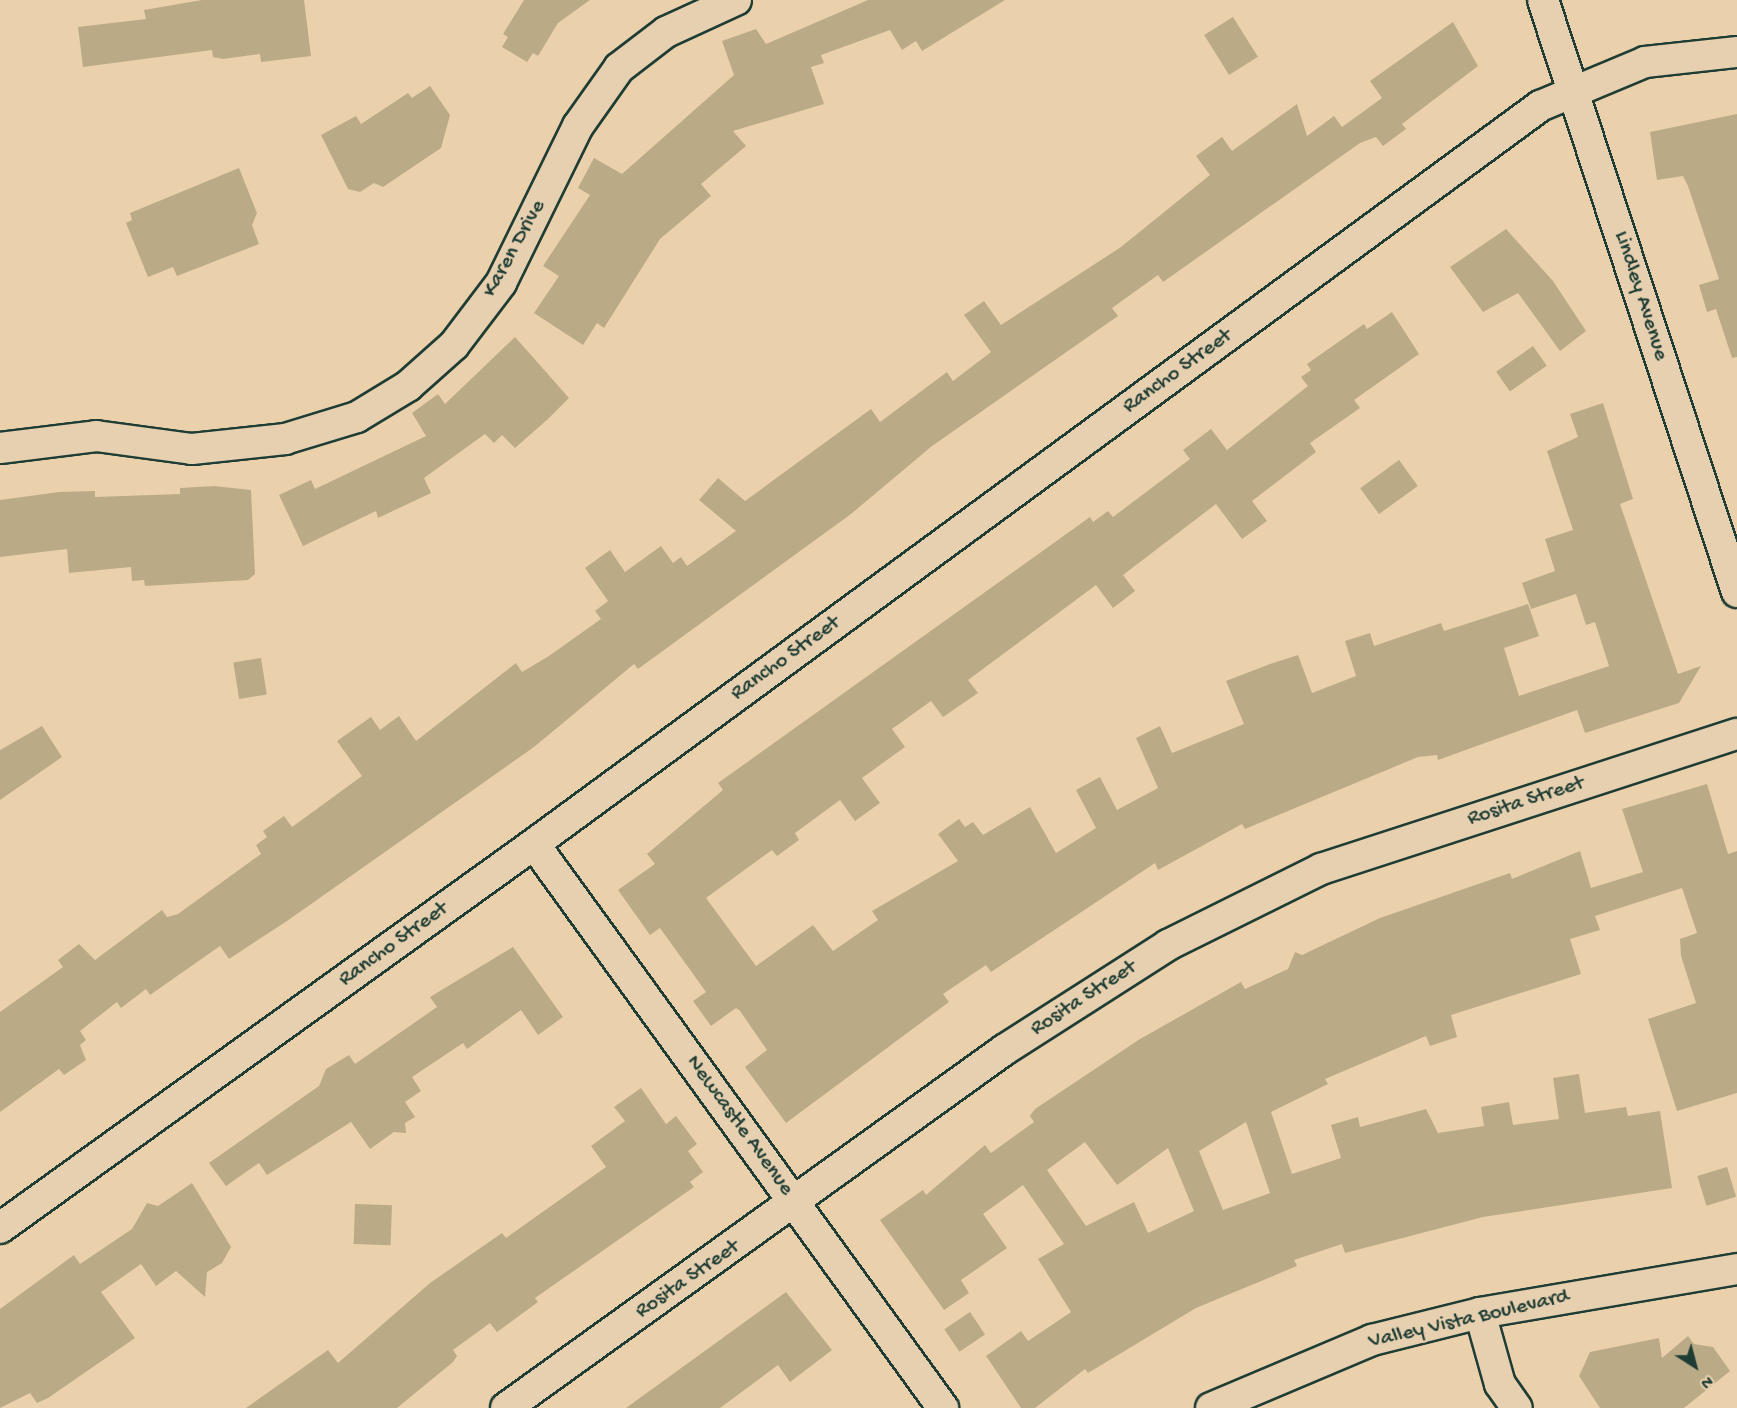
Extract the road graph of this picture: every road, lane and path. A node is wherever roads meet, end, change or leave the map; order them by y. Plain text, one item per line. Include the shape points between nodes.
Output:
1 (736, 0) edge
2 (1543, 0) edge
3 (1737, 52) edge
4 (1572, 91) junction
5 (0, 448) edge
6 (1737, 592) edge
7 (1737, 734) edge
8 (534, 844) junction
9 (795, 1203) junction
10 (0, 1228) edge
11 (1737, 1269) edge
12 (1480, 1313) junction
13 (506, 1408) edge
14 (943, 1408) edge
15 (1211, 1408) edge
16 (1517, 1408) edge

1 - 5 street, Karen Drive via 666,32 619,68 578,126 501,283 454,345 408,386 357,417 285,439 192,449 96,436
2 - 4 street, Lindley Avenue
3 - 4 street via 1645,62
4 - 6 street, Lindley Avenue
4 - 8 street, Rancho Street via 1540,106
7 - 9 street, Rosita Street via 1321,869 1198,930 1004,1050
8 - 9 street, Newcastle Avenue
8 - 10 street, Rancho Street
9 - 13 street, Rosita Street
9 - 14 street, Newcastle Avenue
11 - 12 street, Valley Vista Boulevard
12 - 15 street, Valley Vista Boulevard via 1372,1340
12 - 16 street via 1500,1384

